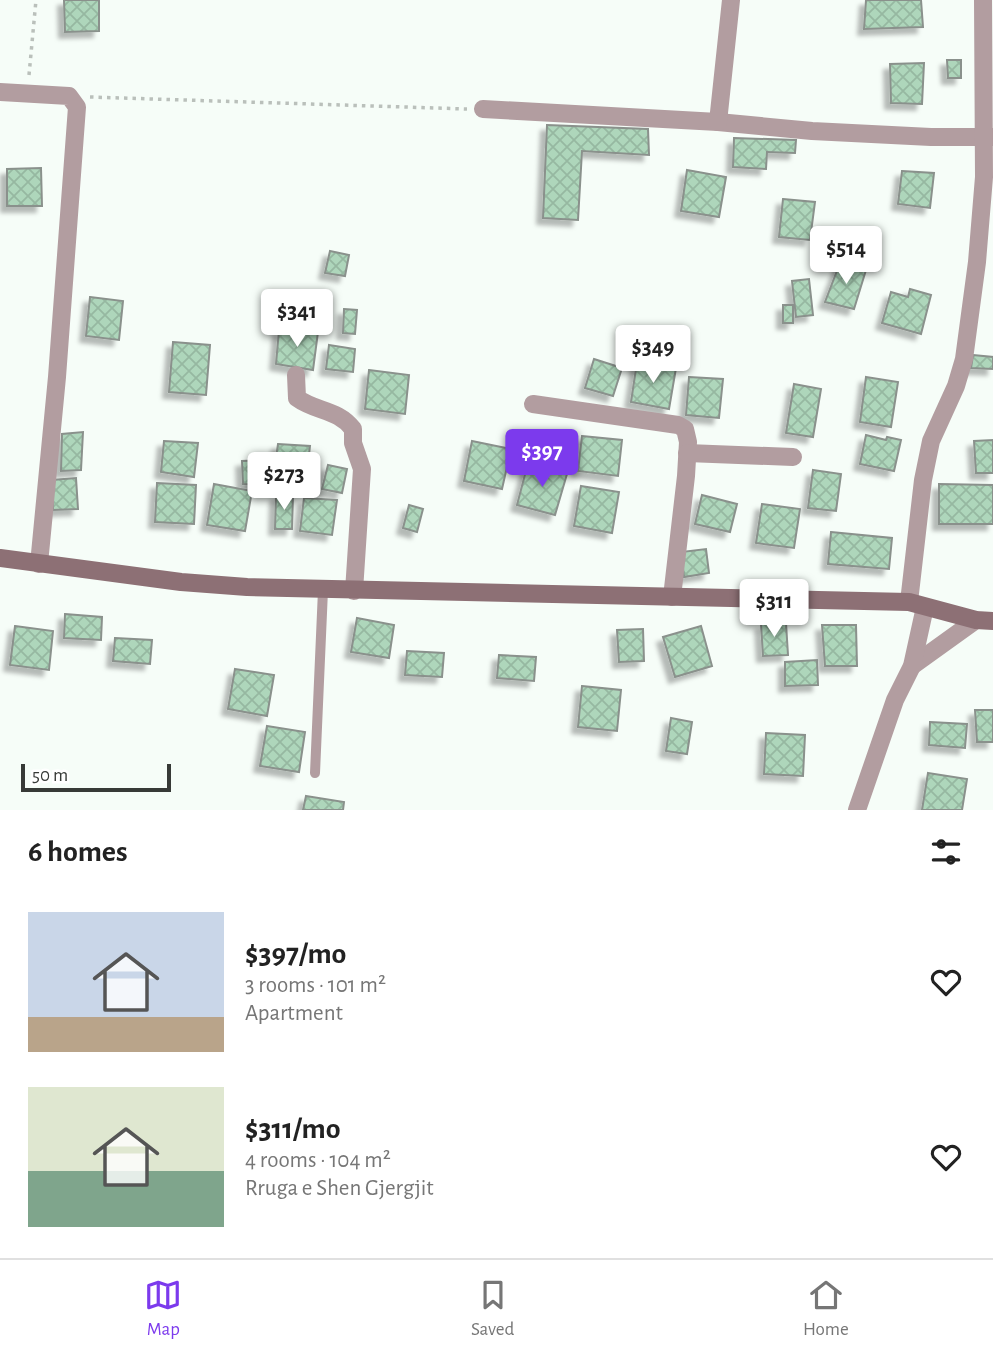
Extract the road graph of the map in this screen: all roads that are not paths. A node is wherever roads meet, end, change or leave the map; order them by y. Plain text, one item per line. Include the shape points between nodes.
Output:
1 (731, 0) edge
2 (983, 0) edge
3 (0, 93) edge
4 (483, 109) road end
5 (718, 122) junction
6 (989, 137) edge
7 (296, 375) dead end
8 (533, 404) dead end
9 (688, 453) junction
10 (793, 457) dead end
11 (0, 558) edge
12 (39, 564) junction
13 (323, 590) junction
14 (354, 591) junction
15 (672, 597) junction
16 (917, 605) junction
17 (984, 620) edge
18 (912, 666) junction
19 (315, 773) dead end
20 (858, 810) edge

1 - 5 street
2 - 6 street
3 - 12 street via 69,96 77,107
4 - 5 street
5 - 6 street via 812,131
6 - 16 street via 964,359 931,441 923,480
7 - 14 street via 297,398 338,414 353,429 362,469
8 - 9 street via 678,425 685,429
9 - 10 street
9 - 15 street
11 - 12 street
12 - 13 street via 181,582
13 - 14 street
13 - 19 lane
14 - 15 street
15 - 16 street via 815,598
16 - 17 street
16 - 18 street
17 - 18 street
18 - 20 street via 895,700

